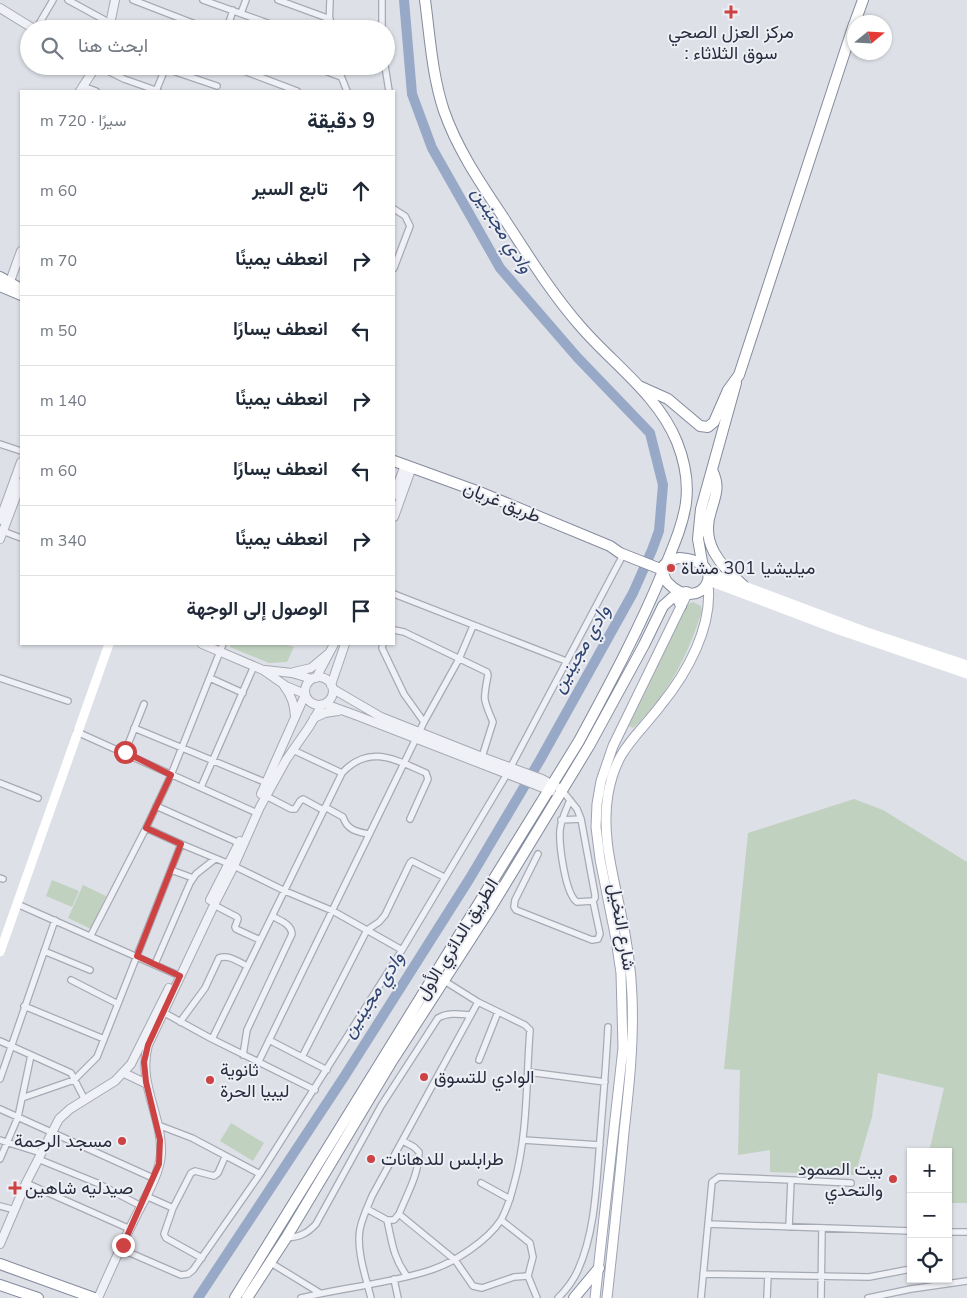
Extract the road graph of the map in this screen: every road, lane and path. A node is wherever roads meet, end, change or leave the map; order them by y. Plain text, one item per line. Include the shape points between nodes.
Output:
1 (53, 0) edge
2 (68, 0) edge
3 (115, 0) edge
4 (133, 0) edge
5 (203, 0) edge
6 (227, 0) edge
7 (246, 0) edge
8 (278, 0) edge
9 (330, 0) edge
10 (382, 0) edge
11 (425, 0) edge
12 (863, 0) edge
13 (0, 8) edge
14 (224, 8) junction
15 (233, 10) junction
16 (241, 13) junction
17 (858, 15) edge
18 (330, 19) joint
19 (20, 20) edge
20 (41, 20) edge
21 (100, 20) edge
22 (110, 20) edge
23 (185, 20) edge
24 (230, 20) edge
25 (260, 20) edge
26 (382, 20) edge
27 (847, 48) edge
28 (91, 75) edge
29 (116, 75) edge
30 (163, 75) edge
31 (183, 75) edge
32 (255, 75) edge
33 (338, 75) edge
34 (386, 75) edge
35 (341, 76) joint
36 (217, 86) dead end
37 (81, 89) edge
38 (154, 90) edge
39 (157, 90) edge
40 (294, 90) edge
41 (347, 90) edge
42 (389, 90) edge
43 (395, 210) edge
44 (20, 254) edge
45 (395, 265) edge
46 (0, 277) edge
47 (6, 286) edge
48 (20, 289) edge
49 (20, 294) edge
50 (739, 375) junction
51 (636, 384) junction
52 (0, 444) edge
53 (20, 451) edge
54 (395, 461) edge
55 (20, 465) edge
56 (408, 466) junction
57 (712, 470) junction
58 (20, 485) edge
59 (395, 493) edge
60 (395, 512) edge
61 (0, 520) edge
62 (1, 530) edge
63 (20, 538) edge
64 (0, 539) edge
65 (610, 546) junction
66 (623, 554) junction
67 (637, 557) junction
68 (661, 566) junction
69 (707, 576) junction
70 (743, 585) junction
71 (687, 592) junction
72 (395, 594) edge
73 (673, 597) junction
74 (681, 606) junction
75 (473, 626) junction
76 (395, 630) edge
77 (109, 645) edge
78 (209, 645) edge
79 (334, 645) edge
80 (345, 645) edge
81 (383, 645) edge
82 (222, 647) edge
83 (329, 654) junction
84 (459, 658) junction
85 (566, 662) junction
86 (967, 665) edge
87 (254, 666) junction
88 (263, 670) junction
89 (292, 673) junction
90 (967, 674) edge
91 (0, 678) edge
92 (210, 678) junction
93 (314, 678) junction
94 (281, 683) junction
95 (332, 687) junction
96 (243, 693) junction
97 (305, 695) junction
98 (68, 701) dead end
99 (144, 704) dead end
100 (323, 705) junction
101 (341, 711) junction
102 (314, 718) junction
103 (295, 719) junction
104 (424, 722) junction
105 (134, 728) junction
106 (78, 732) junction
107 (417, 735) junction
108 (182, 747) junction
109 (293, 750) junction
110 (125, 752) junction
111 (482, 758) junction
112 (213, 759) junction
113 (403, 764) junction
114 (511, 772) junction
115 (342, 773) junction
116 (171, 775) junction
117 (267, 782) junction
118 (0, 783) edge
119 (201, 788) junction
120 (555, 790) junction
121 (266, 796) junction
122 (38, 798) dead end
123 (156, 806) junction
124 (324, 808) junction
125 (255, 812) junction
126 (410, 819) dead end
127 (581, 819) junction
128 (561, 820) junction
129 (146, 828) junction
130 (369, 834) junction
131 (239, 843) junction
132 (181, 844) junction
133 (538, 854) dead end
134 (215, 858) junction
135 (231, 865) junction
136 (171, 870) junction
137 (444, 877) junction
138 (193, 878) junction
139 (285, 891) junction
140 (593, 901) junction
141 (18, 904) junction
142 (214, 905) junction
143 (333, 911) junction
144 (272, 916) junction
145 (55, 920) junction
146 (367, 930) junction
147 (91, 935) junction
148 (260, 940) junction
149 (402, 950) junction
150 (44, 951) junction
151 (0, 952) edge
152 (137, 956) junction
153 (156, 964) junction
154 (247, 966) junction
155 (90, 970) dead end
156 (178, 975) junction
157 (71, 980) dead end
158 (444, 980) junction
159 (478, 1002) junction
160 (118, 1004) junction
161 (24, 1006) junction
162 (161, 1011) junction
163 (498, 1012) junction
164 (471, 1015) junction
165 (180, 1022) junction
166 (608, 1027) dead end
167 (104, 1039) junction
168 (212, 1040) junction
169 (268, 1040) junction
170 (0, 1041) edge
171 (11, 1046) junction
172 (31, 1055) junction
173 (243, 1055) junction
174 (302, 1057) junction
175 (480, 1060) dead end
176 (258, 1063) junction
177 (145, 1065) junction
178 (327, 1070) junction
179 (528, 1072) junction
180 (124, 1073) junction
181 (0, 1078) edge
182 (74, 1080) junction
183 (605, 1082) junction
184 (147, 1084) junction
185 (315, 1090) junction
186 (22, 1098) junction
187 (85, 1100) junction
188 (0, 1109) edge
189 (18, 1117) junction
190 (158, 1125) junction
191 (52, 1132) junction
192 (0, 1140) edge
193 (523, 1140) junction
194 (403, 1141) junction
195 (8, 1142) junction
196 (600, 1145) junction
197 (40, 1156) junction
198 (225, 1157) junction
199 (0, 1159) edge
200 (260, 1174) junction
201 (153, 1178) junction
202 (791, 1180) junction
203 (26, 1183) junction
204 (481, 1183) dead end
205 (851, 1183) dead end
206 (146, 1196) junction
207 (510, 1199) junction
208 (0, 1206) edge
209 (141, 1206) junction
210 (173, 1208) junction
211 (367, 1209) junction
212 (15, 1210) junction
213 (399, 1214) junction
214 (387, 1220) junction
215 (501, 1220) junction
216 (708, 1224) junction
217 (789, 1226) junction
218 (130, 1229) junction
219 (822, 1229) junction
220 (907, 1231) edge
221 (952, 1232) edge
222 (966, 1232) edge
223 (286, 1238) junction
224 (0, 1244) edge
225 (121, 1249) junction
226 (202, 1258) junction
227 (456, 1260) junction
228 (270, 1263) junction
229 (0, 1264) edge
230 (599, 1268) junction
231 (907, 1270) edge
232 (703, 1274) junction
233 (406, 1276) junction
234 (528, 1276) junction
235 (768, 1276) junction
236 (822, 1277) junction
237 (394, 1280) junction
238 (967, 1281) edge
239 (368, 1284) junction
240 (0, 1285) edge
241 (336, 1291) junction
242 (320, 1293) junction
243 (244, 1296) edge
244 (536, 1297) edge
245 (38, 1298) edge
246 (94, 1298) edge
247 (98, 1298) edge
248 (230, 1298) edge
249 (301, 1298) edge
250 (334, 1298) edge
251 (371, 1298) edge
252 (398, 1298) edge
253 (558, 1298) edge
254 (574, 1298) edge
255 (595, 1298) edge
256 (607, 1298) edge
257 (701, 1298) edge
258 (767, 1298) edge
259 (821, 1298) edge
260 (868, 1298) edge

1 - 20 street
2 - 21 street
3 - 22 street
4 - 23 street
5 - 14 street
6 - 14 street
7 - 16 street
8 - 18 street
9 - 18 street
10 - 26 street
11 - 51 highway, الطريق الدائري الأول via 437,85 448,122 464,156 554,295
12 - 17 highway
13 - 19 street
14 - 15 street
15 - 16 street
15 - 24 street
16 - 25 street
27 - 50 highway
28 - 37 street
29 - 38 street
30 - 39 street
31 - 36 street
32 - 40 street
33 - 35 street
34 - 42 street
35 - 41 street
43 - 45 street via 405,216 410,226
44 - 47 street
46 - 47 highway
47 - 48 highway
47 - 49 highway
50 - 51 highway via 712,424 705,427 668,399
50 - 57 highway
51 - 68 highway, الطريق الدائري الأول via 668,424 685,470 685,513
52 - 53 street
54 - 56 highway, طريق غريان
55 - 61 street
56 - 59 street
56 - 60 street
56 - 65 highway, طريق غريان
57 - 69 highway via 698,525 699,549
57 - 70 highway via 718,485 709,518 709,542 718,561
58 - 62 street
62 - 63 street
62 - 64 street
65 - 66 highway, طريق غريان
65 - 67 highway, طريق غريان via 622,547
66 - 67 highway, طريق غريان
66 - 85 street
67 - 68 highway, طريق غريان
68 - 69 highway via 675,559 684,559
68 - 71 highway via 670,584
68 - 120 highway, الطريق الدائري الأول via 647,610
69 - 70 main road
69 - 71 highway, الطريق الدائري الأول via 701,591
69 - 90 main road via 836,629
69 - 256 main road, شارع النخيل via 707,614 692,656 668,697 622,752 607,803 607,845 627,942 633,1020 631,1073
70 - 86 main road via 872,634
71 - 73 highway, الطريق الدائري الأول
71 - 74 main road
72 - 75 street
73 - 74 highway via 678,598
73 - 120 highway, الطريق الدائري الأول via 660,610 594,737
74 - 230 main road via 613,746 604,769 597,804 597,838 619,956 624,1023
75 - 84 street
75 - 85 street
76 - 84 street
77 - 106 main road
78 - 82 street
79 - 83 street
80 - 95 street
81 - 104 street via 404,694
82 - 87 street
82 - 92 street
83 - 89 street via 311,668
83 - 93 street
84 - 104 street
84 - 111 street via 487,672 488,676 484,699 493,722
85 - 114 street
87 - 88 street
87 - 96 street
88 - 89 street
88 - 94 street
89 - 93 street
91 - 98 street
92 - 96 street
92 - 108 street
93 - 95 street via 324,679
93 - 97 street via 306,685
94 - 97 street
94 - 103 street via 292,698
95 - 100 street via 331,698
95 - 107 street
96 - 112 street
97 - 100 street via 314,704
97 - 103 street
99 - 105 street
100 - 101 street
100 - 102 street
101 - 102 street
101 - 107 street
102 - 109 street
103 - 117 street
104 - 107 street
105 - 108 street
105 - 110 street
106 - 110 street
106 - 141 main road
107 - 111 street
107 - 113 street
107 - 114 street
108 - 112 street
108 - 116 street
109 - 115 street
109 - 121 street
110 - 116 street
111 - 114 street
112 - 117 street
112 - 119 street
113 - 115 street via 373,755 350,764
113 - 126 street via 428,776
113 - 130 street
114 - 120 street
114 - 137 street
115 - 124 street
116 - 119 street
116 - 123 street
117 - 125 street
118 - 122 street
119 - 125 street
120 - 127 street via 577,809
120 - 128 street
120 - 158 highway, الطريق الدائري الأول via 512,873
120 - 243 highway, الطريق الدائري الأول
121 - 124 street via 291,810 303,799
121 - 125 street
123 - 129 street
123 - 131 street
124 - 130 street via 343,817 345,824 356,832
124 - 139 street
125 - 131 street
125 - 135 street
127 - 128 street
127 - 140 street via 596,895
128 - 140 street via 560,848 571,897 577,902
129 - 132 street
129 - 147 street
130 - 143 street
131 - 135 street
132 - 134 street
132 - 136 street
133 - 140 street via 514,900 516,910 595,940 600,934
134 - 135 street
134 - 138 street
135 - 139 street
135 - 142 street
135 - 156 street
136 - 138 street
136 - 152 street
137 - 146 street via 411,861 385,915
137 - 149 street
138 - 153 street
139 - 143 street
139 - 144 street
141 - 145 street
141 - 151 main road
142 - 148 street via 237,917 236,929
142 - 156 street
143 - 146 street
143 - 169 street
144 - 148 street
144 - 173 street via 292,928 292,934 247,1030
145 - 147 street
145 - 150 street
146 - 149 street
146 - 174 street
147 - 152 street
148 - 154 street
149 - 178 street
150 - 155 street
150 - 161 street
152 - 153 street
152 - 160 street
153 - 156 street
154 - 165 street via 223,956 219,958 205,988
154 - 168 street
156 - 162 street
157 - 160 street
158 - 159 street
158 - 223 highway, الطريق الدائري الأول
159 - 163 street
159 - 164 street
160 - 167 street
161 - 167 street
161 - 171 street
162 - 165 street
162 - 177 street via 148,1045
162 - 180 street
163 - 175 street
163 - 179 street via 530,1030
164 - 194 street
164 - 223 street via 451,1014 438,1018 381,1106 316,1224 298,1238
165 - 168 street
166 - 183 street
167 - 182 street via 96,1057
168 - 173 street
169 - 174 street
169 - 176 street
170 - 171 street
171 - 172 street
171 - 181 street
172 - 182 street via 71,1073
172 - 186 street
173 - 176 street
174 - 178 street
176 - 185 street
177 - 180 street via 139,1070
177 - 184 street
178 - 185 street
179 - 183 street
179 - 193 street
180 - 184 street
180 - 187 street
182 - 186 street
182 - 187 street
183 - 196 street
184 - 190 street
185 - 200 street
186 - 189 street
187 - 191 street via 59,1119
188 - 189 street
189 - 191 street
189 - 195 street
190 - 198 street via 192,1138
190 - 201 street via 161,1154
191 - 197 street
191 - 201 street
192 - 195 street
193 - 196 street
193 - 207 street
194 - 211 street
194 - 213 street via 419,1152 419,1160 418,1170
195 - 197 street
195 - 199 street
196 - 253 street via 596,1195 584,1253 578,1270
197 - 203 street
197 - 209 street
198 - 200 street
198 - 210 street via 214,1176 195,1171 191,1173
200 - 226 street
201 - 206 street
202 - 205 street
202 - 216 street via 717,1178 712,1182
202 - 217 street
203 - 212 street
203 - 218 street
204 - 207 street
206 - 209 street
206 - 210 street
207 - 215 street
208 - 212 street
209 - 218 street
210 - 226 street via 165,1237
211 - 214 street
211 - 239 street via 360,1229 361,1256
212 - 224 street
213 - 214 street via 394,1220
213 - 227 street
214 - 233 street via 395,1257
215 - 227 street
215 - 234 street via 530,1243 532,1257
216 - 217 street
216 - 232 street
217 - 219 street
218 - 225 street
219 - 220 street
219 - 236 street
221 - 222 street
223 - 228 highway, الطريق الدائري الأول
225 - 226 street via 181,1275 194,1270
225 - 247 street
227 - 233 street
227 - 234 street via 477,1288
228 - 242 street
228 - 243 highway, الطريق الدائري الأول
229 - 246 highway
230 - 254 highway
230 - 255 main road
231 - 236 street via 869,1277
232 - 235 street
232 - 257 street
233 - 237 street
234 - 244 street
235 - 236 street
235 - 258 street
236 - 259 street
237 - 239 street
237 - 252 street
238 - 260 street
239 - 241 street
239 - 251 street
240 - 245 highway
241 - 242 street
241 - 250 street
242 - 249 street
243 - 248 highway

